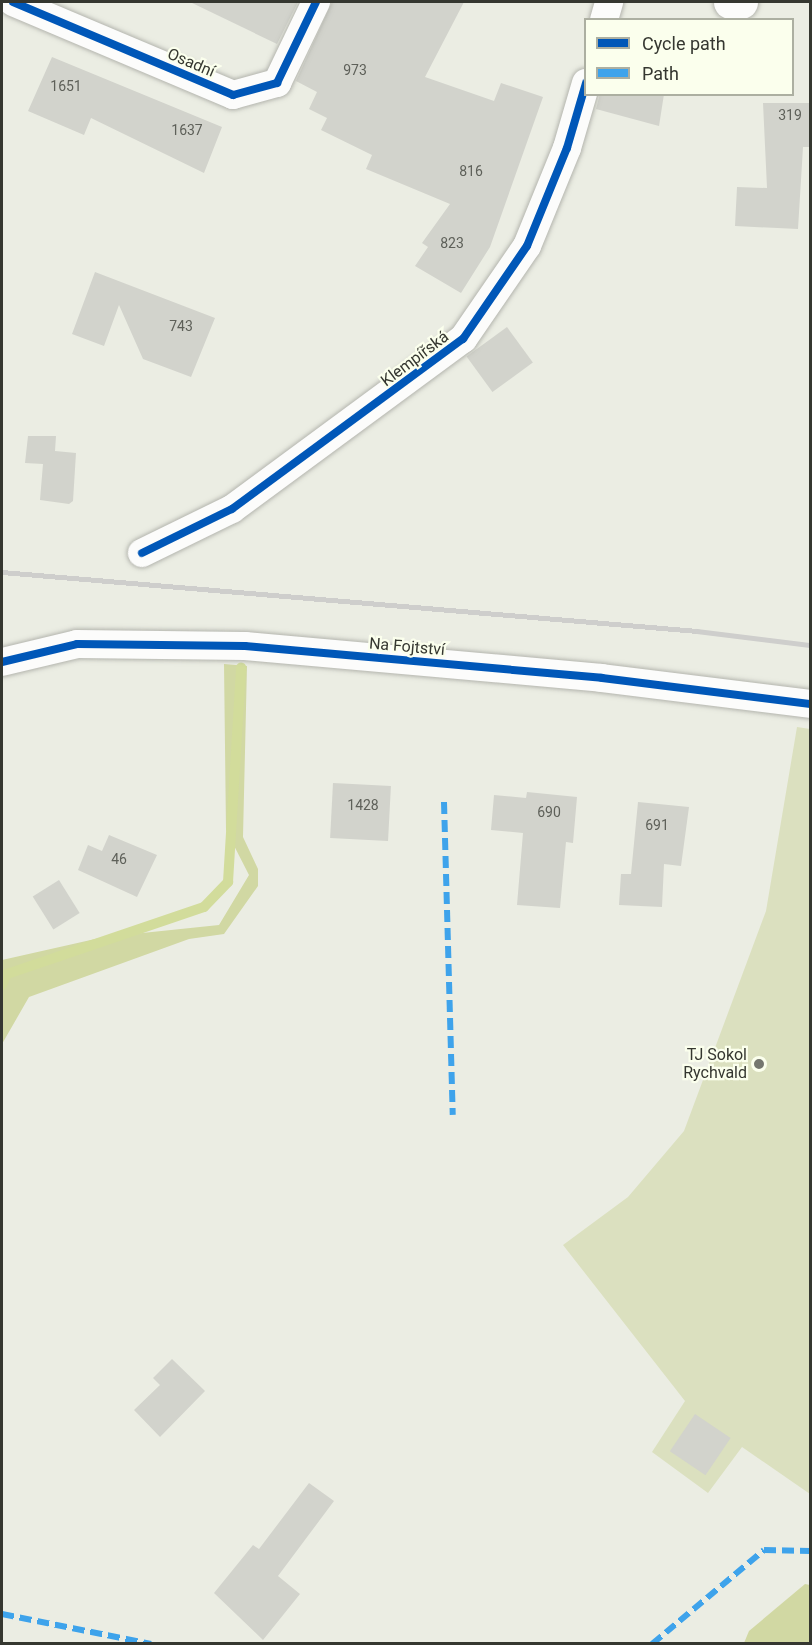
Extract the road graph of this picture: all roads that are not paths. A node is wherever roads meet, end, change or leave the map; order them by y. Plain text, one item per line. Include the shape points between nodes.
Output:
1 (13, 2) edge
2 (316, 2) edge
3 (609, 2) edge
4 (730, 2) edge
5 (741, 2) edge
6 (605, 18) edge
7 (584, 87) edge
8 (142, 553) dead end
9 (2, 662) edge
10 (810, 704) edge

1 - 2 street, Osadní via 233,95 277,83
3 - 6 street
4 - 5 main road
7 - 8 street, Klempířská via 567,148 527,246 463,339 232,509
9 - 10 street, Na Fojtství via 77,644 245,646 602,678

